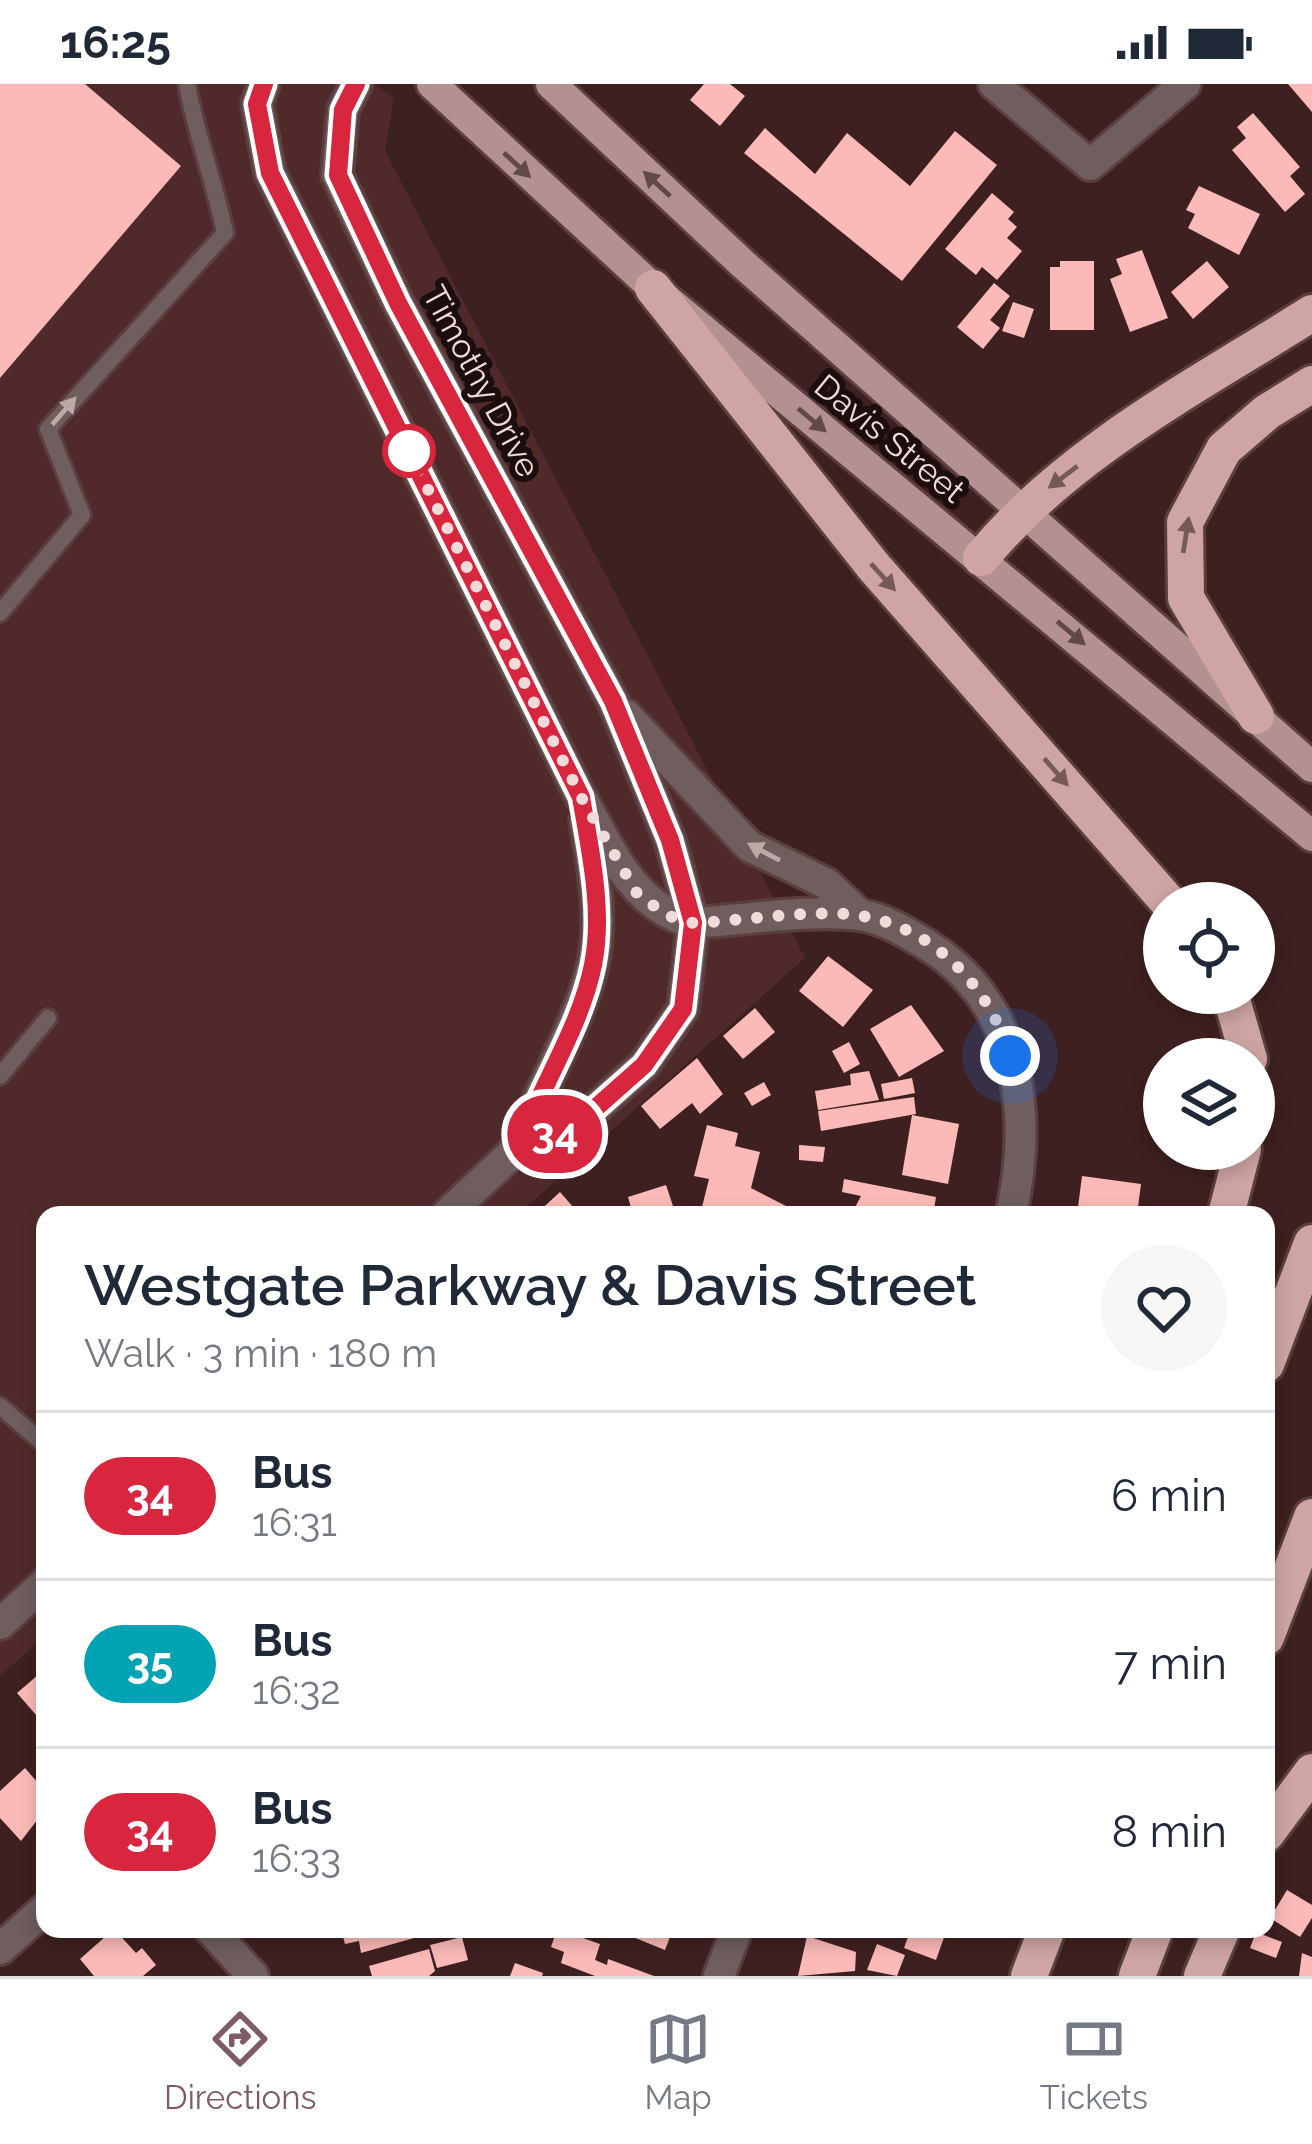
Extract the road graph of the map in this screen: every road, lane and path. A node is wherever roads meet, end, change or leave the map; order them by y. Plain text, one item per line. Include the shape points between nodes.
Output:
1 (187, 84) edge
2 (264, 84) edge
3 (356, 84) edge
4 (432, 84) edge
5 (551, 84) edge
6 (994, 84) edge
7 (1185, 84) edge
8 (653, 288) junction
9 (1312, 313) edge
10 (1312, 384) edge
11 (1022, 508) junction
12 (981, 557) junction
13 (0, 613) edge
14 (613, 701) junction
15 (1256, 716) junction
16 (1308, 764) edge
17 (581, 797) junction
18 (1312, 836) edge
19 (1151, 882) edge
20 (860, 915) junction
21 (693, 923) junction
22 (49, 1018) dead end
23 (0, 1076) edge
24 (519, 1148) junction
25 (1238, 1170) edge
26 (456, 1206) edge
27 (1013, 1206) edge
28 (1228, 1206) edge
29 (1312, 1243) edge
30 (1275, 1340) edge
31 (0, 1406) edge
32 (36, 1436) edge
33 (1312, 1517) edge
34 (36, 1591) edge
35 (1275, 1614) edge
36 (0, 1624) edge
37 (1312, 1772) edge
38 (1275, 1822) edge
39 (36, 1917) edge
40 (218, 1938) edge
41 (734, 1938) edge
42 (1044, 1938) edge
43 (1152, 1938) edge
44 (1218, 1938) edge
45 (0, 1948) edge
46 (253, 1976) edge
47 (719, 1976) edge
48 (1029, 1976) edge
49 (1137, 1976) edge
50 (1202, 1976) edge

13 -> 1 lane via 82,515 49,429 225,233
2 - 17 street, Timothy Drive via 257,104 270,173
3 - 14 street, Timothy Drive via 343,110 338,175 398,303
4 -> 8 main road, Davis Street
11 -> 5 main road, Davis Street
6 - 7 street via 1090,165
8 -> 12 main road, Davis Street
8 -> 19 highway via 874,567
9 -> 11 highway
15 -> 10 highway via 1186,598 1185,523 1224,449
11 - 12 highway
11 - 15 main road, Davis Street
12 -> 18 main road, Davis Street
20 -> 14 street, Timothy Drive via 827,884 748,846
14 - 21 street, Timothy Drive via 670,840
15 - 16 main road, Davis Street
17 - 21 street, Timothy Drive via 638,895
17 - 24 street via 595,878 593,964
20 - 21 street, Timothy Drive
20 - 27 street, Timothy Drive via 902,929 959,964 999,1018 1021,1094
21 - 24 street via 683,1009 644,1065 573,1128
22 - 23 lane
24 - 26 street
25 - 28 highway
29 - 30 highway
31 - 32 lane
33 - 35 highway
34 - 36 street
37 - 38 highway
39 - 45 street
40 - 46 street
41 - 47 street
42 - 48 highway
43 - 49 highway
44 - 50 highway

